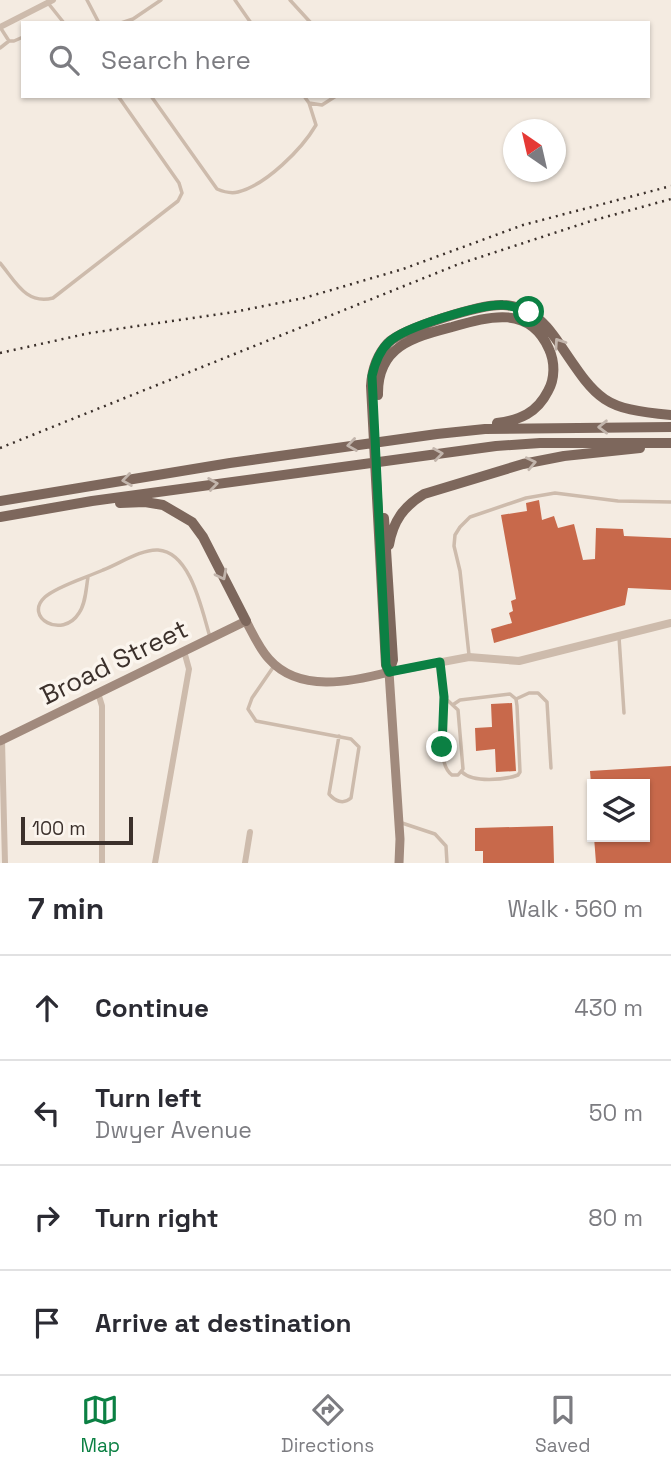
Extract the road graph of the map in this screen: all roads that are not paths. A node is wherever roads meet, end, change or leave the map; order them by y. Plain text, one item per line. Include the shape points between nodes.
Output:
1 (87, 0) edge
2 (162, 0) edge
3 (235, 0) edge
4 (290, 0) edge
5 (50, 1) edge
6 (63, 21) edge
7 (98, 21) edge
8 (127, 21) edge
9 (250, 21) edge
10 (309, 21) edge
11 (0, 27) edge
12 (21, 38) edge
13 (9, 41) junction
14 (0, 48) edge
15 (119, 98) edge
16 (152, 98) edge
17 (305, 98) edge
18 (333, 98) edge
19 (309, 103) junction
20 (0, 264) edge
21 (671, 415) edge
22 (376, 419) junction
23 (671, 427) edge
24 (456, 432) junction
25 (671, 444) edge
26 (379, 484) junction
27 (0, 501) edge
28 (92, 501) junction
29 (671, 502) edge
30 (0, 517) edge
31 (388, 559) junction
32 (88, 577) junction
33 (246, 621) junction
34 (671, 623) edge
35 (619, 637) junction
36 (210, 639) junction
37 (184, 652) junction
38 (469, 657) junction
39 (440, 662) junction
40 (275, 664) junction
41 (389, 672) junction
42 (98, 693) junction
43 (444, 697) junction
44 (516, 699) junction
45 (454, 704) junction
46 (624, 713) dead end
47 (339, 736) junction
48 (1, 741) edge
49 (551, 768) dead end
50 (462, 772) junction
51 (399, 822) junction
52 (250, 832) dead end
53 (5, 863) edge
54 (102, 863) edge
55 (155, 863) edge
56 (245, 863) edge
57 (399, 863) edge
58 (447, 863) edge

1 - 7 lane
2 - 8 lane
3 - 9 lane
4 - 10 lane
5 - 6 lane
5 - 11 street
11 - 13 lane
12 - 13 lane
13 - 14 lane
15 - 20 lane via 179,183 182,193 178,201 53,298 28,297
16 - 19 lane via 216,189 227,193 252,187 310,136 316,125
17 - 19 lane
18 - 19 lane via 322,105
21 -> 22 main road via 609,403 584,380 543,322 529,312 503,305 409,329 389,342 372,376
22 - 24 main road via 381,372 386,360 407,341 492,316 528,323 551,353 553,377 543,400 514,421
22 - 26 main road
23 -> 24 main road
24 -> 27 main road
28 -> 25 main road via 496,446
31 -> 25 main road via 393,527 412,501 424,494 536,461
26 - 31 main road
26 - 41 main road
28 - 30 main road
28 -> 33 main road via 145,502 182,514 203,537
29 - 38 lane via 618,502 555,493 470,517 455,535 454,546
31 - 41 main road via 393,660
32 - 32 lane via 42,599 40,615 45,623 63,625 79,615
32 - 36 lane via 143,553 157,550 170,554 182,563 191,580
33 - 36 main road, Broad Street
33 - 40 main road
34 - 35 street
35 - 38 street via 519,661
35 - 46 lane
36 - 37 main road, Broad Street
37 - 42 main road, Broad Street
37 - 55 street via 189,668
38 - 39 street
39 - 41 street
39 - 43 lane
40 - 41 main road via 307,681 361,679
40 - 47 lane via 248,709 256,721
41 - 51 main road
42 - 48 main road, Broad Street
42 - 54 street via 102,706
43 - 45 lane
43 - 50 lane via 444,768 452,775
44 - 45 lane via 510,694
44 - 49 lane via 538,693 547,702
44 - 50 lane via 518,775 470,778
45 - 50 lane
47 - 47 lane via 359,747 351,799 342,802 329,794
48 - 53 street
51 - 57 main road
51 - 58 lane via 441,839
52 - 56 street

